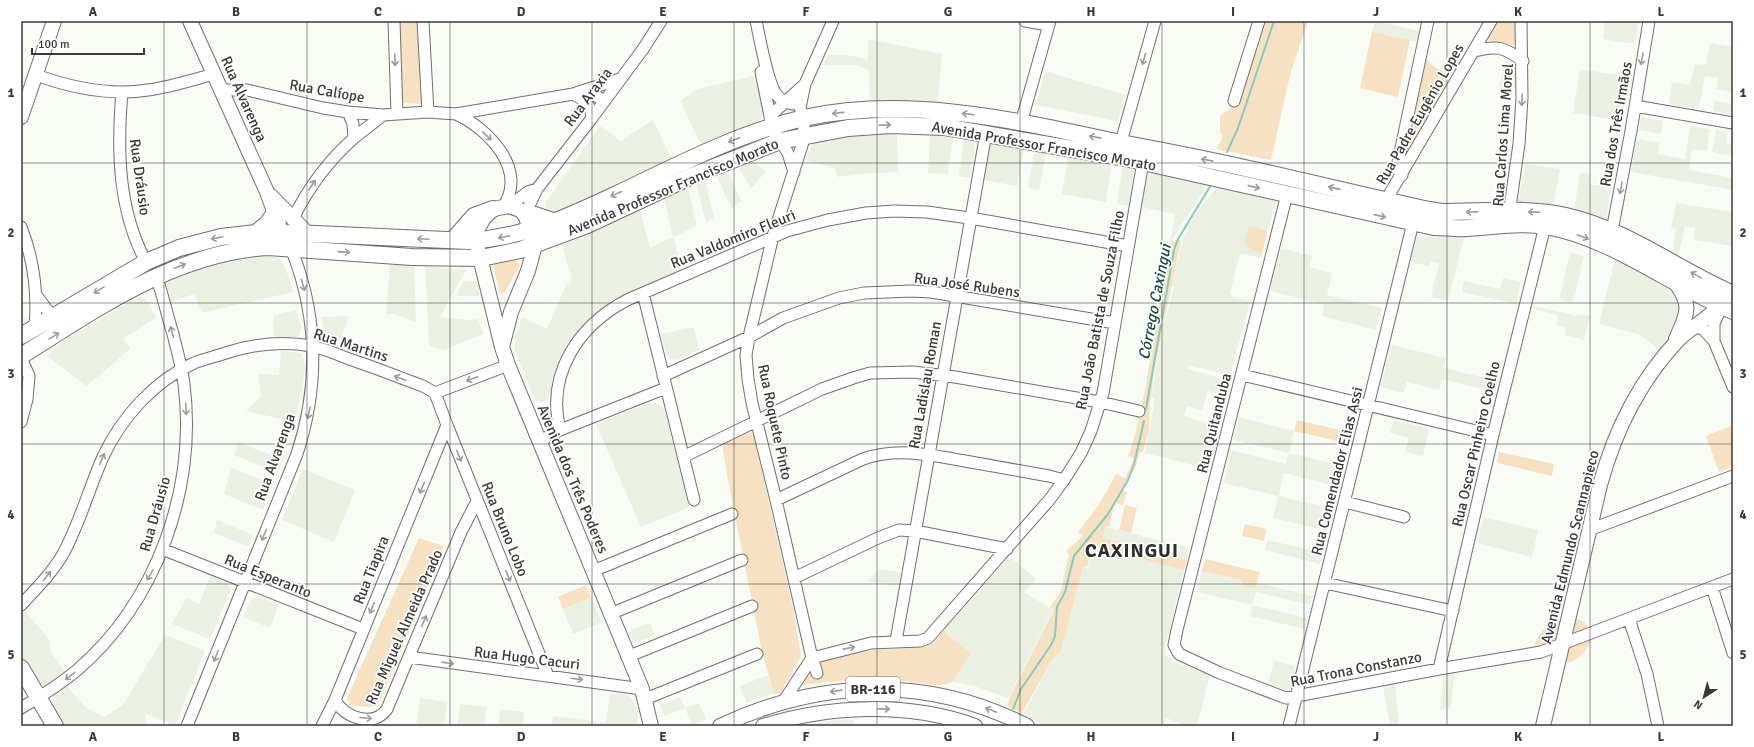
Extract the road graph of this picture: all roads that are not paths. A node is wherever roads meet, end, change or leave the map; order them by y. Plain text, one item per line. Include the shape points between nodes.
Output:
1 (54, 21) edge
2 (190, 21) edge
3 (394, 21) edge
4 (423, 21) edge
5 (661, 21) edge
6 (750, 21) edge
7 (756, 21) edge
8 (833, 21) edge
9 (1025, 21) edge
10 (1155, 21) edge
11 (1259, 21) edge
12 (1428, 21) edge
13 (1491, 21) edge
14 (1521, 21) edge
15 (1648, 21) edge
16 (1049, 23) edge
17 (1480, 40) junction
18 (1522, 47) junction
19 (1474, 51) junction
20 (1523, 61) junction
21 (214, 74) junction
22 (36, 75) junction
23 (620, 79) junction
24 (805, 84) junction
25 (221, 90) junction
26 (585, 90) junction
27 (122, 92) junction
28 (573, 94) junction
29 (1234, 101) dead end
30 (604, 102) junction
31 (786, 102) junction
32 (1635, 106) junction
33 (481, 110) junction
34 (348, 112) junction
35 (428, 112) junction
36 (802, 113) junction
37 (397, 114) junction
38 (456, 114) junction
39 (383, 115) junction
40 (21, 117) edge
41 (592, 118) junction
42 (771, 121) junction
43 (1021, 123) junction
44 (1733, 123) edge
45 (474, 124) junction
46 (986, 133) junction
47 (804, 135) junction
48 (354, 138) junction
49 (780, 141) junction
50 (1120, 142) junction
51 (1143, 162) junction
52 (794, 172) junction
53 (1402, 175) junction
54 (537, 189) junction
55 (267, 192) junction
56 (1287, 194) junction
57 (1386, 200) junction
58 (502, 208) junction
59 (275, 213) junction
60 (525, 214) junction
61 (970, 218) junction
62 (1514, 218) junction
63 (293, 219) junction
64 (556, 222) junction
65 (1413, 223) junction
66 (1545, 226) junction
67 (21, 227) edge
68 (1612, 231) junction
69 (256, 233) junction
70 (282, 233) junction
71 (308, 234) junction
72 (773, 236) junction
73 (533, 238) junction
74 (453, 240) junction
75 (476, 241) junction
76 (1128, 246) junction
77 (291, 248) junction
78 (481, 258) junction
79 (146, 262) junction
80 (156, 276) junction
81 (523, 282) junction
82 (1676, 282) junction
83 (1732, 291) edge
84 (489, 292) junction
85 (643, 293) junction
86 (37, 296) junction
87 (956, 296) junction
88 (1727, 308) edge
89 (54, 316) junction
90 (1115, 323) junction
91 (1694, 326) junction
92 (35, 327) junction
93 (21, 336) edge
94 (749, 337) junction
95 (1714, 341) junction
96 (1674, 345) junction
97 (313, 347) junction
98 (502, 348) junction
99 (21, 357) edge
100 (508, 365) junction
101 (182, 370) junction
102 (942, 375) junction
103 (1242, 375) junction
104 (663, 376) junction
105 (1733, 387) edge
106 (666, 388) junction
107 (435, 393) junction
108 (1100, 402) junction
109 (1369, 405) junction
110 (1139, 411) dead end
111 (757, 420) junction
112 (21, 422) edge
113 (447, 426) junction
114 (560, 430) junction
115 (1493, 435) junction
116 (540, 441) junction
117 (928, 454) junction
118 (683, 457) junction
119 (1733, 476) edge
120 (1064, 480) junction
121 (478, 500) junction
122 (694, 500) dead end
123 (776, 500) junction
124 (1345, 502) junction
125 (732, 514) dead end
126 (1404, 517) dead end
127 (1589, 530) junction
128 (915, 531) junction
129 (162, 549) junction
130 (1007, 549) junction
131 (742, 560) dead end
132 (593, 571) junction
133 (794, 578) junction
134 (1733, 579) edge
135 (245, 583) junction
136 (1325, 584) junction
137 (1712, 587) junction
138 (21, 605) edge
139 (752, 606) dead end
140 (1453, 611) junction
141 (610, 614) junction
142 (1629, 619) junction
143 (363, 629) junction
144 (896, 642) junction
145 (1564, 644) junction
146 (1541, 652) junction
147 (1733, 653) edge
148 (758, 654) dead end
149 (409, 657) junction
150 (628, 657) junction
151 (1183, 657) joint
152 (812, 658) junction
153 (1558, 665) junction
154 (21, 668) edge
155 (1438, 669) junction
156 (817, 673) dead end
157 (548, 676) junction
158 (643, 694) junction
159 (1296, 697) junction
160 (38, 698) junction
161 (335, 700) junction
162 (783, 702) junction
163 (21, 708) edge
164 (788, 722) edge
165 (55, 726) edge
166 (187, 726) edge
167 (322, 726) edge
168 (651, 726) edge
169 (720, 726) edge
170 (763, 726) edge
171 (975, 726) edge
172 (1027, 726) edge
173 (1289, 726) edge
174 (1544, 726) edge
175 (1658, 726) edge

1 - 22 main road
2 - 21 main road, Rua Alvarenga
3 -> 37 street
4 - 35 street
5 - 23 street, Rua Araxia
6 - 42 street
7 - 31 street via 771,83 775,93
8 - 24 street
9 - 16 street
10 -> 50 street
11 - 29 street
12 - 53 street via 1398,162
13 - 17 street, Rua Padre Eugênio Lopes
14 - 18 street, Rua Carlos Lima Morel
15 -> 32 street, Rua dos Três Irmãos
16 - 43 street
17 - 18 street via 1515,50
17 - 19 street, Rua Padre Eugênio Lopes
18 - 20 street, Rua Carlos Lima Morel
19 - 20 street via 1496,48
19 - 53 street, Rua Padre Eugênio Lopes
20 -> 62 street, Rua Carlos Lima Morel
21 - 25 main road, Rua Alvarenga
21 - 27 street via 148,90
22 - 27 street via 68,86
22 - 40 main road
23 - 26 street
23 - 30 street, Rua Araxia
24 - 31 street
24 - 36 street, Rua Roquete Pinto
25 - 34 street, Rua Calíope via 247,90
25 - 55 main road, Rua Alvarenga
26 - 28 street
26 - 30 street
27 - 79 street, Rua Dráusio via 118,134 121,173 135,240
28 - 33 street
28 - 41 street via 586,101
30 - 41 street, Rua Araxia
31 - 36 street
31 - 42 street
32 - 44 street
32 -> 68 street, Rua dos Três Irmãos
33 - 38 street
33 - 45 street
34 - 39 street, Rua Calíope
34 - 48 street via 353,124
35 - 37 street, Rua Calíope
35 - 38 street, Rua Calíope
36 - 42 highway, Avenida Professor Francisco Morato
43 -> 36 highway, Avenida Professor Francisco Morato via 973,114 914,109
36 - 47 street, Rua Roquete Pinto
37 - 39 street, Rua Calíope
38 - 45 street
39 - 48 street
41 - 54 street, Rua Araxia
42 - 49 street
42 -> 64 highway, Avenida Professor Francisco Morato
50 -> 43 highway, Avenida Professor Francisco Morato
45 -> 58 street via 493,141 510,170 510,195
47 -> 46 highway, Avenida Professor Francisco Morato via 890,125 920,125
46 - 51 highway, Avenida Professor Francisco Morato
46 - 61 street, Rua Ladislau Roman
47 - 49 highway, Avenida Professor Francisco Morato
47 - 52 street, Rua Roquete Pinto
63 -> 48 street via 322,170
49 - 52 street via 791,160
49 - 73 highway, Avenida Professor Francisco Morato via 692,176 587,225
57 -> 50 highway, Avenida Professor Francisco Morato
51 -> 56 highway, Avenida Professor Francisco Morato
51 - 76 street, Rua João Batista de Souza Filho
52 - 72 street, Rua Roquete Pinto
53 - 57 street, Rua Padre Eugênio Lopes
54 - 58 street, Rua Araxia
54 - 60 street, Rua Araxia
55 - 59 main road, Rua Alvarenga
55 - 63 main road, Rua Alvarenga
56 -> 65 highway, Avenida Professor Francisco Morato
56 - 103 street, Rua Quitanduba
62 -> 57 highway, Avenida Professor Francisco Morato via 1442,212
58 - 60 main road via 520,210
58 - 74 highway via 474,216
58 - 75 main road via 479,225
59 - 69 highway
59 - 70 main road, Rua Alvarenga
60 - 64 highway
60 - 73 main road
61 - 72 street, Rua Valdomiro Fleuri via 913,211 873,213 828,220
61 - 76 street, Rua Valdomiro Fleuri
61 - 87 street, Rua Ladislau Roman
62 - 65 highway, Avenida Professor Francisco Morato via 1465,228
62 - 66 highway, Avenida Professor Francisco Morato
68 -> 62 highway, Avenida Professor Francisco Morato via 1565,216 1541,212
63 - 71 main road, Rua Alvarenga
64 - 73 highway, Avenida Professor Francisco Morato
65 - 109 street, Rua Comendador Elias Assi
66 -> 82 highway, Avenida Professor Francisco Morato via 1578,235 1613,249
66 - 115 street, Rua Oscar Pinheiro Coelho
67 - 86 street via 29,249
83 -> 68 highway, Avenida Professor Francisco Morato
69 - 70 highway, Avenida Professor Francisco Morato
69 -> 79 highway, Avenida Professor Francisco Morato via 199,242
70 - 71 highway, Avenida Professor Francisco Morato
70 - 77 main road, Rua Alvarenga
74 -> 71 highway, Avenida Professor Francisco Morato
72 - 85 street, Rua Valdomiro Fleuri
72 - 94 street, Rua Roquete Pinto
73 -> 75 highway, Avenida Professor Francisco Morato
73 - 78 highway, Avenida Professor Francisco Morato via 520,250
73 - 81 main road via 532,261
74 - 75 highway, Avenida Professor Francisco Morato
75 - 78 main road, Avenida dos Três Poderes
76 - 90 street, Rua João Batista de Souza Filho
77 -> 78 highway, Avenida Professor Francisco Morato via 412,257
80 -> 77 highway, Avenida Professor Francisco Morato via 223,252 253,248
77 -> 97 street, Rua Alvarenga via 303,282 310,314
78 - 84 main road, Avenida dos Três Poderes
79 -> 89 highway, Avenida Professor Francisco Morato
99 -> 80 highway, Avenida Professor Francisco Morato
101 -> 80 street, Rua Dráusio
81 - 84 main road via 514,294 501,300
81 - 98 main road via 507,323
82 - 88 highway, Avenida Professor Francisco Morato
82 - 96 main road, Avenida Edmundo Scannapieco via 1684,293 1688,308 1683,327
83 - 88 main road, Avenida Edmundo Scannapieco
84 - 98 main road, Avenida dos Três Poderes
85 - 104 street
85 - 114 street, Rua Valdomiro Fleuri via 616,306 599,318 570,354 557,393
86 - 89 street
86 - 92 street
87 - 90 street, Rua José Rubens
87 - 94 street, Rua José Rubens via 911,291 852,295 810,307
87 - 102 street, Rua Ladislau Roman
88 - 91 main road, Avenida Edmundo Scannapieco
88 - 95 street via 1714,324
89 - 92 highway, Avenida Professor Francisco Morato
90 - 108 street, Rua João Batista de Souza Filho
91 - 95 street via 1704,330
91 - 96 main road, Avenida Edmundo Scannapieco
92 - 93 highway, Avenida Professor Francisco Morato
94 - 104 street, Rua José Rubens
94 - 111 street, Rua Roquete Pinto via 746,355 748,379
95 - 105 street
96 - 127 main road, Avenida Edmundo Scannapieco via 1649,378 1619,427 1608,457
97 - 101 street, Rua Martins via 271,344 244,348 206,359
107 -> 97 street, Rua Martins via 423,386
97 -> 135 street, Rua Alvarenga via 314,366 306,427
98 - 100 main road, Avenida dos Três Poderes
99 - 112 street via 30,376
100 -> 107 street
100 - 116 main road, Avenida dos Três Poderes
101 -> 129 street, Rua Dráusio via 186,415 184,462 179,492
138 -> 101 street, Rua Martins via 62,555 103,457 124,421 145,397
102 - 108 street
102 - 111 street via 895,371 870,373 822,390
102 - 117 street, Rua Ladislau Roman
103 - 109 street
103 - 151 street, Rua Quitanduba via 1174,644 1176,651
104 - 106 street
106 - 114 street
106 - 118 street
107 - 113 street, Rua Bruno Lobo
108 - 110 street
108 - 120 street, Rua João Batista de Souza Filho via 1081,453
109 - 115 street
109 - 124 street, Rua Comendador Elias Assi
111 - 118 street
111 - 123 street, Rua Roquete Pinto
113 -> 121 street, Rua Bruno Lobo
113 -> 143 street, Rua Tiapira
114 - 116 street
115 - 140 street, Rua Oscar Pinheiro Coelho
116 - 132 main road, Avenida dos Três Poderes
117 - 120 street
117 - 123 street via 894,452 874,455
117 - 128 street, Rua Ladislau Roman
118 - 122 street
119 - 127 street
120 - 130 street, Rua João Batista de Souza Filho
149 -> 121 street, Rua Miguel Almeida Prado via 461,532
121 -> 157 street, Rua Bruno Lobo
123 - 133 street, Rua Roquete Pinto
124 - 126 street
124 - 136 street, Rua Comendador Elias Assi
125 - 132 street
127 - 145 main road, Avenida Edmundo Scannapieco
128 - 130 street
128 - 133 street via 891,532
128 - 144 street, Rua Ladislau Roman
129 - 135 street, Rua Esperanto
129 -> 160 street, Rua Dráusio via 138,595 105,641 76,671
130 - 144 street, Rua João Batista de Souza Filho via 928,638
131 - 141 street
132 - 141 main road, Avenida dos Três Poderes
133 - 152 street, Rua Roquete Pinto
134 - 137 street, Rua Trona Constanzo
135 - 143 street, Rua Esperanto
135 -> 166 street, Rua Alvarenga
136 - 140 street
136 - 159 street, Rua Comendador Elias Assi
137 - 142 street, Rua Trona Constanzo
137 - 147 street
139 - 150 street
140 - 155 street, Rua Oscar Pinheiro Coelho
141 - 150 main road, Avenida dos Três Poderes
142 - 145 street, Rua Trona Constanzo
142 - 175 street via 1647,674
143 - 161 street, Rua Tiapira
152 -> 144 street, Rua João Batista de Souza Filho via 871,643
145 - 146 street, Rua Trona Constanzo
145 - 153 main road, Avenida Edmundo Scannapieco
146 - 153 street via 1551,657
146 - 155 street, Rua Trona Constanzo
148 - 158 street
149 -> 157 street, Rua Hugo Cacuri
161 -> 149 street, Rua Miguel Almeida Prado via 339,708 350,716 374,719 379,717 387,709
150 - 158 main road, Avenida dos Três Poderes
151 - 159 street, Rua Trona Constanzo via 1286,698
152 - 156 street, Rua Roquete Pinto
152 - 162 street
153 - 174 main road, Avenida Edmundo Scannapieco
154 - 160 highway
155 - 159 street, Rua Trona Constanzo
157 -> 158 street, Rua Hugo Cacuri
158 - 168 main road, Avenida dos Três Poderes
159 - 173 street, Rua Comendador Elias Assi
160 - 163 street, Rua Dráusio
160 - 165 highway
161 - 167 street, Rua Tiapira
162 - 169 main road, BR-116 via 757,709
172 -> 162 main road, BR-116 via 981,706 914,692 846,690
164 - 170 main road, BR-116
164 -> 171 main road, BR-116 via 834,711 867,709 934,714

